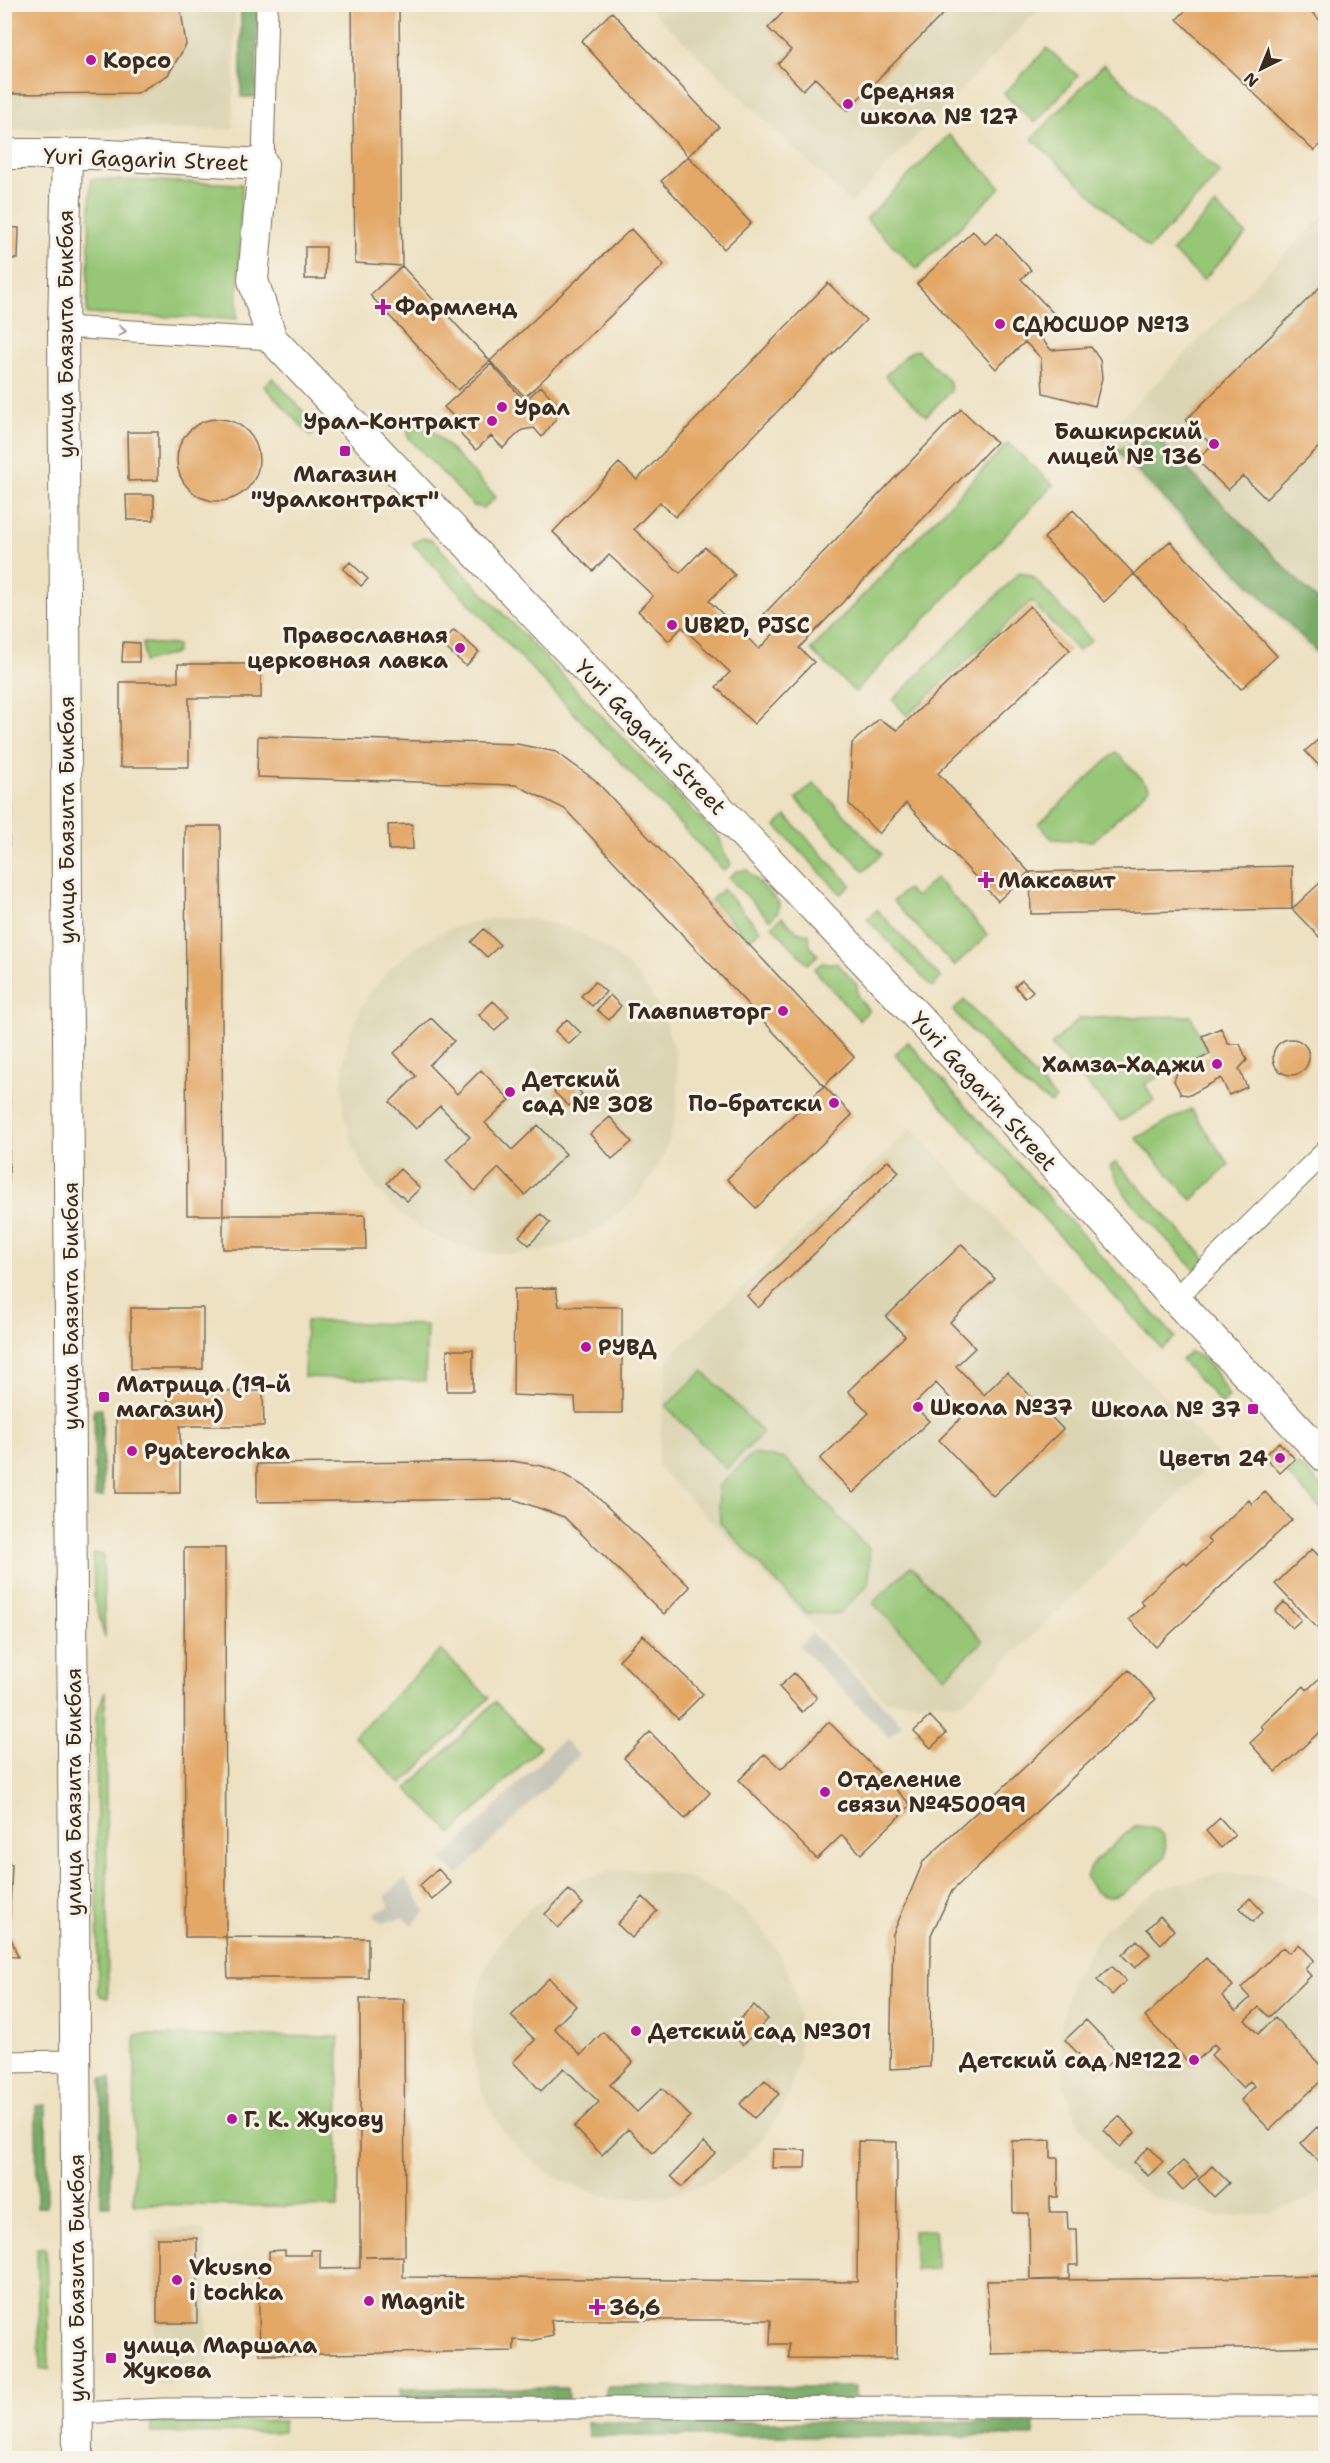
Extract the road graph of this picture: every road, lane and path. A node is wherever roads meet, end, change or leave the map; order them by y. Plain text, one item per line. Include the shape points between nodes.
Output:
1 (267, 4) edge
2 (4, 154) edge
3 (67, 154) junction
4 (263, 164) junction
5 (63, 327) junction
6 (272, 339) junction
7 (1326, 1151) edge
8 (1175, 1299) junction
9 (1326, 1458) edge
10 (75, 2061) junction
11 (4, 2062) edge
12 (1326, 2406) edge
13 (76, 2413) junction
14 (78, 2458) edge

1 - 4 street
2 - 3 main road, Yuri Gagarin Street
3 - 4 main road, Yuri Gagarin Street
3 - 5 main road, улица Баязита Бикбая
4 - 6 main road, Yuri Gagarin Street via 253,280
5 -> 6 street
5 - 10 main road, улица Баязита Бикбая
6 - 8 main road, Yuri Gagarin Street via 898,997
7 - 8 street
8 - 9 main road, Yuri Gagarin Street
10 - 11 street
10 - 13 main road, улица Баязита Бикбая
12 - 13 street via 162,2409
13 - 14 main road, улица Баязита Бикбая

